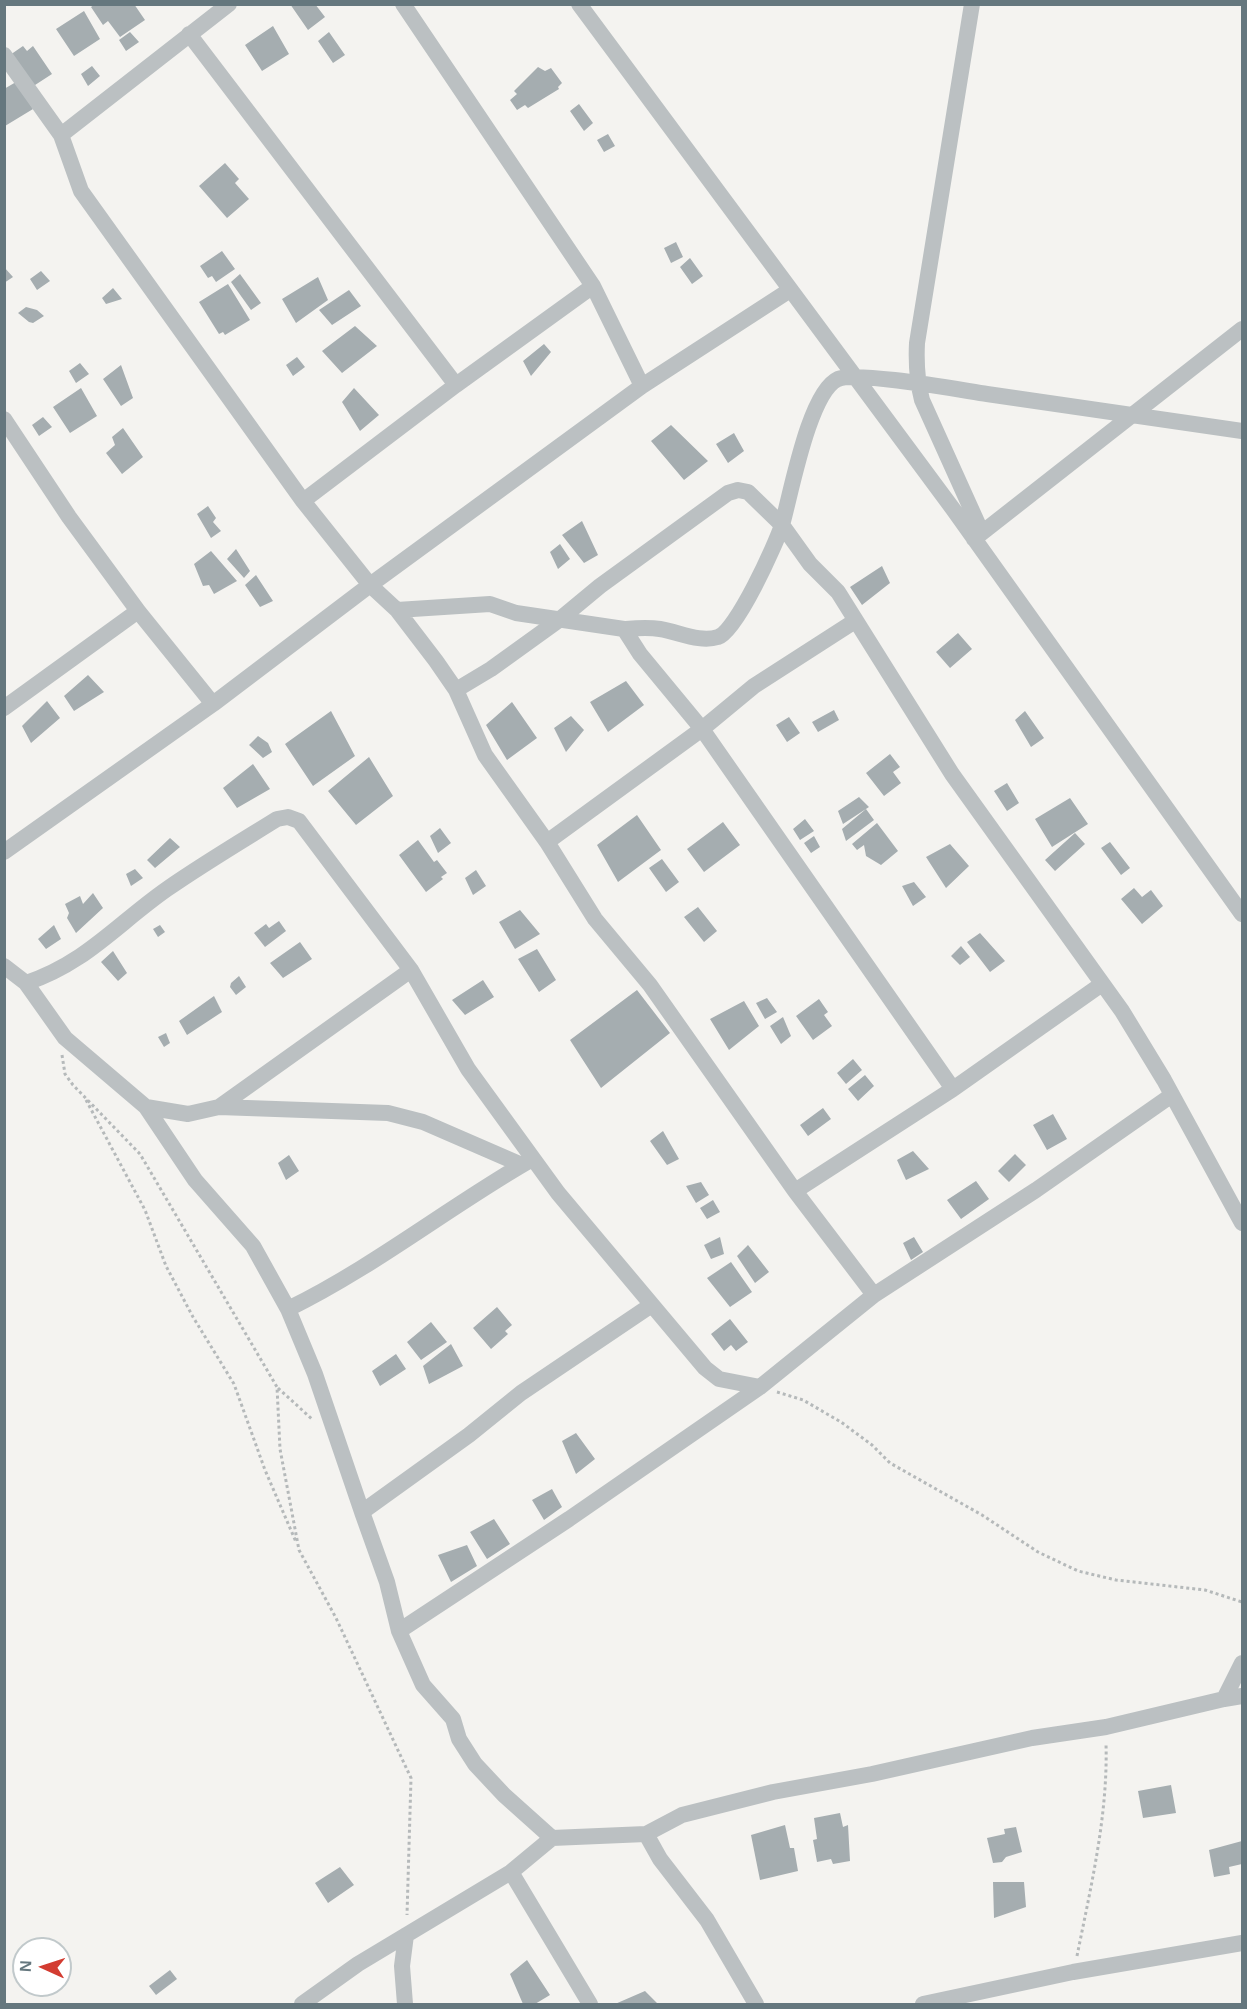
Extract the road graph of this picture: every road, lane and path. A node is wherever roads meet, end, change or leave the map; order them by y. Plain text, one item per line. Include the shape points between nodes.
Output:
1 (229, 4) edge
2 (403, 4) edge
3 (579, 4) edge
4 (972, 4) edge
5 (189, 34) junction
6 (4, 55) edge
7 (61, 135) junction
8 (593, 286) junction
9 (790, 290) junction
10 (1242, 329) edge
11 (853, 377) junction
12 (917, 383) junction
13 (456, 385) junction
14 (642, 386) junction
15 (1132, 416) junction
16 (4, 419) edge
17 (1242, 431) edge
18 (11, 441) edge
19 (303, 501) junction
20 (782, 525) junction
21 (978, 536) junction
22 (370, 585) junction
23 (396, 610) junction
24 (138, 611) junction
25 (559, 620) junction
26 (855, 621) junction
27 (624, 629) junction
28 (456, 690) junction
29 (213, 704) junction
30 (4, 708) edge
31 (702, 729) junction
32 (547, 842) junction
33 (4, 852) edge
34 (1242, 914) edge
35 (4, 966) edge
36 (411, 970) junction
37 (26, 983) junction
38 (1102, 984) junction
39 (65, 1038) junction
40 (952, 1089) junction
41 (84, 1095) junction
42 (1172, 1095) junction
43 (146, 1107) junction
44 (219, 1107) junction
45 (528, 1162) junction
46 (795, 1191) junction
47 (1242, 1223) edge
48 (874, 1295) junction
49 (650, 1306) junction
50 (288, 1309) junction
51 (277, 1387) junction
52 (760, 1387) junction
53 (336, 1440) junction
54 (362, 1512) junction
55 (299, 1550) junction
56 (1242, 1602) edge
57 (399, 1631) junction
58 (1242, 1663) edge
59 (1242, 1696) edge
60 (1224, 1699) junction
61 (1106, 1727) junction
62 (646, 1834) junction
63 (552, 1838) junction
64 (511, 1872) junction
65 (406, 1935) junction
66 (1242, 1943) edge
67 (1073, 1972) junction
68 (302, 2004) edge
69 (405, 2004) edge
70 (590, 2004) edge
71 (756, 2004) edge
72 (923, 2004) edge

1 - 5 street
2 - 8 street
3 - 9 street
4 - 12 street via 917,343
5 - 7 street
5 - 13 street
6 - 7 street
7 - 19 street via 81,191
8 - 13 street
8 - 14 street
9 - 11 street
9 - 14 street
10 - 15 street
11 - 12 street
11 - 20 street via 839,379 828,387 815,409
11 - 21 street
12 - 15 street
12 - 21 street
13 - 19 street
14 - 22 street
15 - 17 street
15 - 21 street
16 - 18 street
18 - 24 street
19 - 22 street
20 - 25 street via 748,492 728,493
20 - 26 street via 810,564 838,592
20 - 27 street via 748,600 721,637 693,637 661,629
21 - 34 street
22 - 23 street
22 - 29 street
23 - 25 street via 490,604
23 - 28 street
24 - 29 street
24 - 30 street
25 - 27 street
25 - 28 street
26 - 31 street via 754,686
26 - 38 street via 952,774
27 - 31 street
28 - 32 street via 485,755
29 - 33 street
31 - 32 street
31 - 40 street
32 - 46 street via 595,919 650,984
35 - 37 street
36 - 37 street via 298,821 288,817 277,819 166,890 76,961 54,974
36 - 44 street
36 - 45 street
37 - 39 street
38 - 40 street
38 - 42 street
39 - 41 path via 61,1059 65,1074
39 - 43 street
40 - 46 street
41 - 51 path via 114,1131 140,1154
41 - 55 path via 145,1210 166,1266 234,1384
42 - 47 street
42 - 48 street via 1036,1190
43 - 44 street via 188,1114
43 - 50 street via 195,1180 253,1246
44 - 45 street via 388,1113 423,1122
45 - 49 street
45 - 50 street via 469,1196 327,1290
46 - 48 street
48 - 52 street
49 - 52 street via 705,1368 719,1378
49 - 54 street via 521,1393
50 - 53 street
51 - 53 path
51 - 55 path via 280,1449
52 - 56 path via 803,1400 841,1422 890,1463 1038,1552 1078,1571 1116,1580 1205,1590
52 - 57 street
53 - 54 street
54 - 57 street via 387,1582
55 - 65 path via 336,1618 411,1778
57 - 63 street via 423,1685 453,1719 459,1739 475,1764
58 - 60 street
59 - 60 street
60 - 61 street
61 - 62 street via 1032,1738 773,1792 682,1815
61 - 67 path via 1107,1775 1102,1822
62 - 63 street
62 - 71 street via 660,1859 707,1920
63 - 64 street
64 - 65 street
64 - 70 street
65 - 68 street
65 - 69 street via 402,1966
66 - 67 street
67 - 72 street

